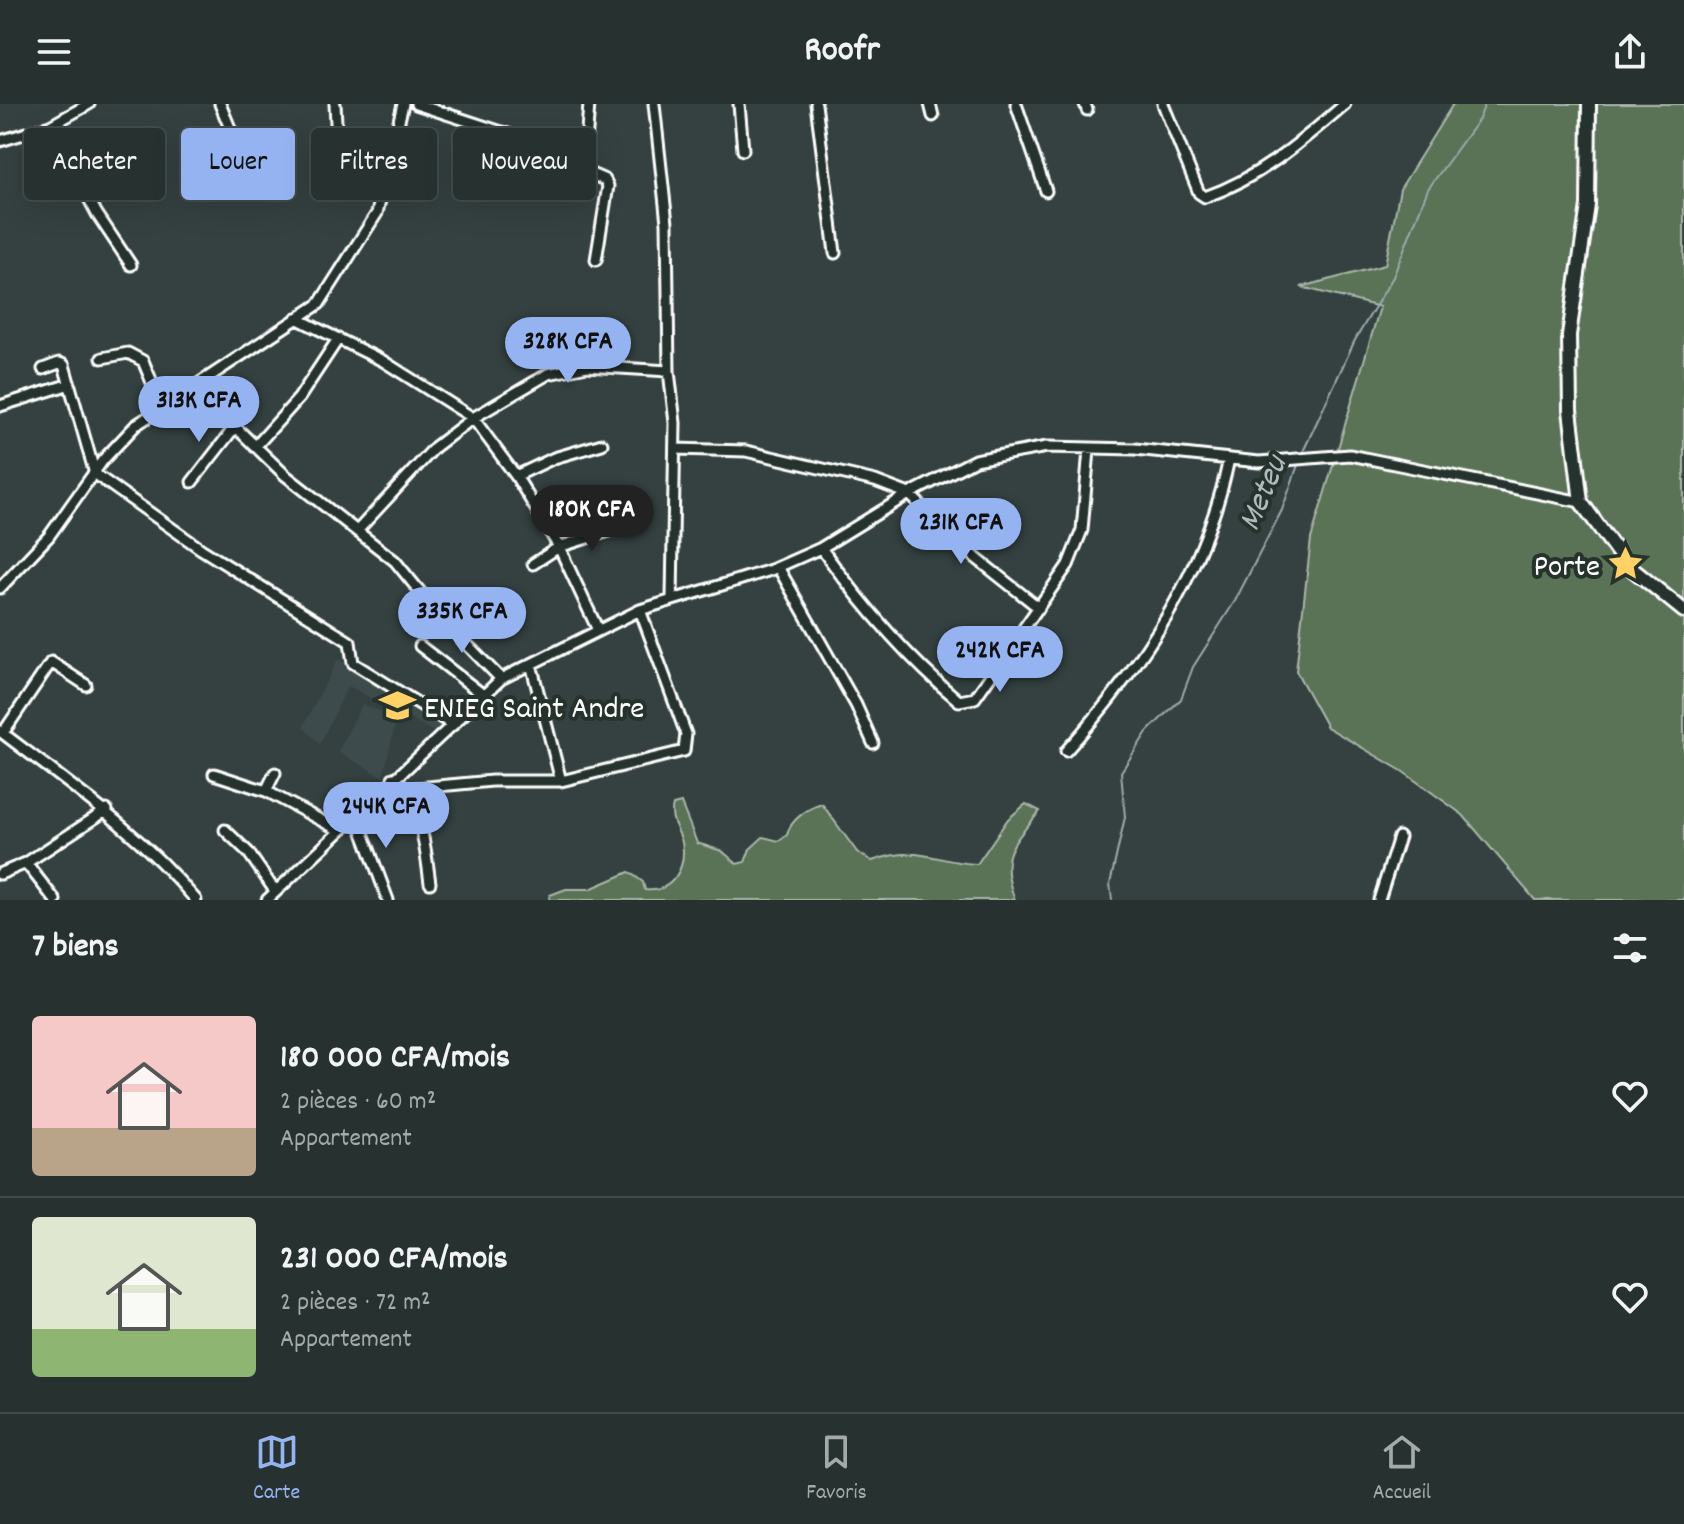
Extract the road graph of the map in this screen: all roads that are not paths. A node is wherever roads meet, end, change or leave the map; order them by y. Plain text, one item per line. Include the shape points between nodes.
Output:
1 (89, 104) edge
2 (220, 104) edge
3 (335, 104) edge
4 (403, 104) edge
5 (416, 104) edge
6 (589, 104) edge
7 (654, 104) edge
8 (739, 104) edge
9 (816, 104) edge
10 (930, 104) edge
11 (1016, 104) edge
12 (1163, 104) edge
13 (1345, 104) edge
14 (1589, 104) edge
15 (933, 116) dead end
16 (50, 126) junction
17 (230, 128) edge
18 (336, 128) edge
19 (489, 128) edge
20 (0, 141) edge
21 (743, 150) dead end
22 (1046, 191) dead end
23 (835, 253) dead end
24 (596, 260) dead end
25 (131, 265) dead end
26 (296, 318) junction
27 (338, 339) junction
28 (102, 358) dead end
29 (43, 369) dead end
30 (669, 371) junction
31 (70, 384) junction
32 (194, 387) junction
33 (0, 406) edge
34 (162, 406) junction
35 (473, 418) junction
36 (234, 428) junction
37 (602, 444) dead end
38 (255, 447) junction
39 (675, 449) junction
40 (1089, 450) junction
41 (1229, 459) junction
42 (95, 474) junction
43 (516, 476) junction
44 (192, 482) dead end
45 (909, 494) junction
46 (1581, 502) junction
47 (615, 529) dead end
48 (358, 530) junction
49 (559, 547) junction
50 (821, 548) junction
51 (533, 564) dead end
52 (778, 567) junction
53 (0, 588) edge
54 (672, 598) junction
55 (1039, 608) junction
56 (640, 610) junction
57 (1684, 611) edge
58 (597, 628) junction
59 (420, 646) dead end
60 (531, 664) junction
61 (501, 679) junction
62 (86, 685) dead end
63 (482, 694) junction
64 (453, 725) junction
65 (1, 732) edge
66 (873, 743) dead end
67 (1066, 751) dead end
68 (275, 773) dead end
69 (214, 774) dead end
70 (393, 778) junction
71 (561, 781) junction
72 (406, 789) junction
73 (266, 791) junction
74 (107, 810) junction
75 (356, 814) junction
76 (225, 830) dead end
77 (339, 830) junction
78 (1399, 837) dead end
79 (26, 863) junction
80 (0, 874) edge
81 (430, 883) dead end
82 (275, 891) junction
83 (55, 900) edge
84 (196, 900) edge
85 (267, 900) edge
86 (388, 900) edge
87 (1379, 900) edge

1 - 16 street
2 - 17 street
3 - 18 street
4 - 26 street via 377,213 319,304
5 - 19 street
6 - 24 street via 584,171 608,186
7 - 30 street via 667,223
8 - 21 street
9 - 23 street
10 - 15 street
11 - 22 street
12 - 13 street via 1205,197 1264,169
14 - 46 street via 1588,205 1569,335 1570,410
16 - 20 street
16 - 25 street
26 - 27 street
26 - 32 street
27 - 35 street
27 - 38 street via 299,398
28 - 34 street via 128,353 138,357
29 - 31 street via 62,363
30 - 35 street via 570,368 537,379
30 - 39 street
31 - 33 street
31 - 42 street
32 - 34 street
32 - 36 street
34 - 42 street via 115,445
35 - 43 street
35 - 48 street via 435,447
36 - 38 street
36 - 44 street
37 - 43 street
38 - 48 street
39 - 45 street via 746,451
39 - 54 street
40 - 41 street
40 - 45 street via 1047,447 1001,453 975,460
40 - 55 street via 1082,530 1068,565
41 - 46 street via 1368,457
41 - 67 street via 1218,511 1150,647 1123,687
42 - 53 street via 49,536
42 - 64 street via 201,549 350,642 353,663
43 - 49 street
45 - 50 street
45 - 55 street
46 - 57 street via 1626,564
47 - 49 street
48 - 61 street via 415,582 443,620
49 - 51 street
49 - 58 street
50 - 52 street
50 - 55 street via 864,608 959,701 975,698
52 - 54 street
52 - 66 street
54 - 56 street
56 - 58 street
56 - 71 street via 688,742 684,751
58 - 60 street
59 - 63 street
60 - 61 street
60 - 71 street
61 - 63 street
62 - 65 street via 51,662
63 - 64 street
64 - 70 street
65 - 74 street
68 - 73 street
69 - 73 street
70 - 72 street
70 - 75 street
71 - 72 street
72 - 81 street via 421,827
73 - 77 street
74 - 79 street
74 - 84 street
75 - 77 street
75 - 86 street
76 - 82 street
77 - 82 street
78 - 87 street
79 - 80 street
79 - 83 street
82 - 85 street

